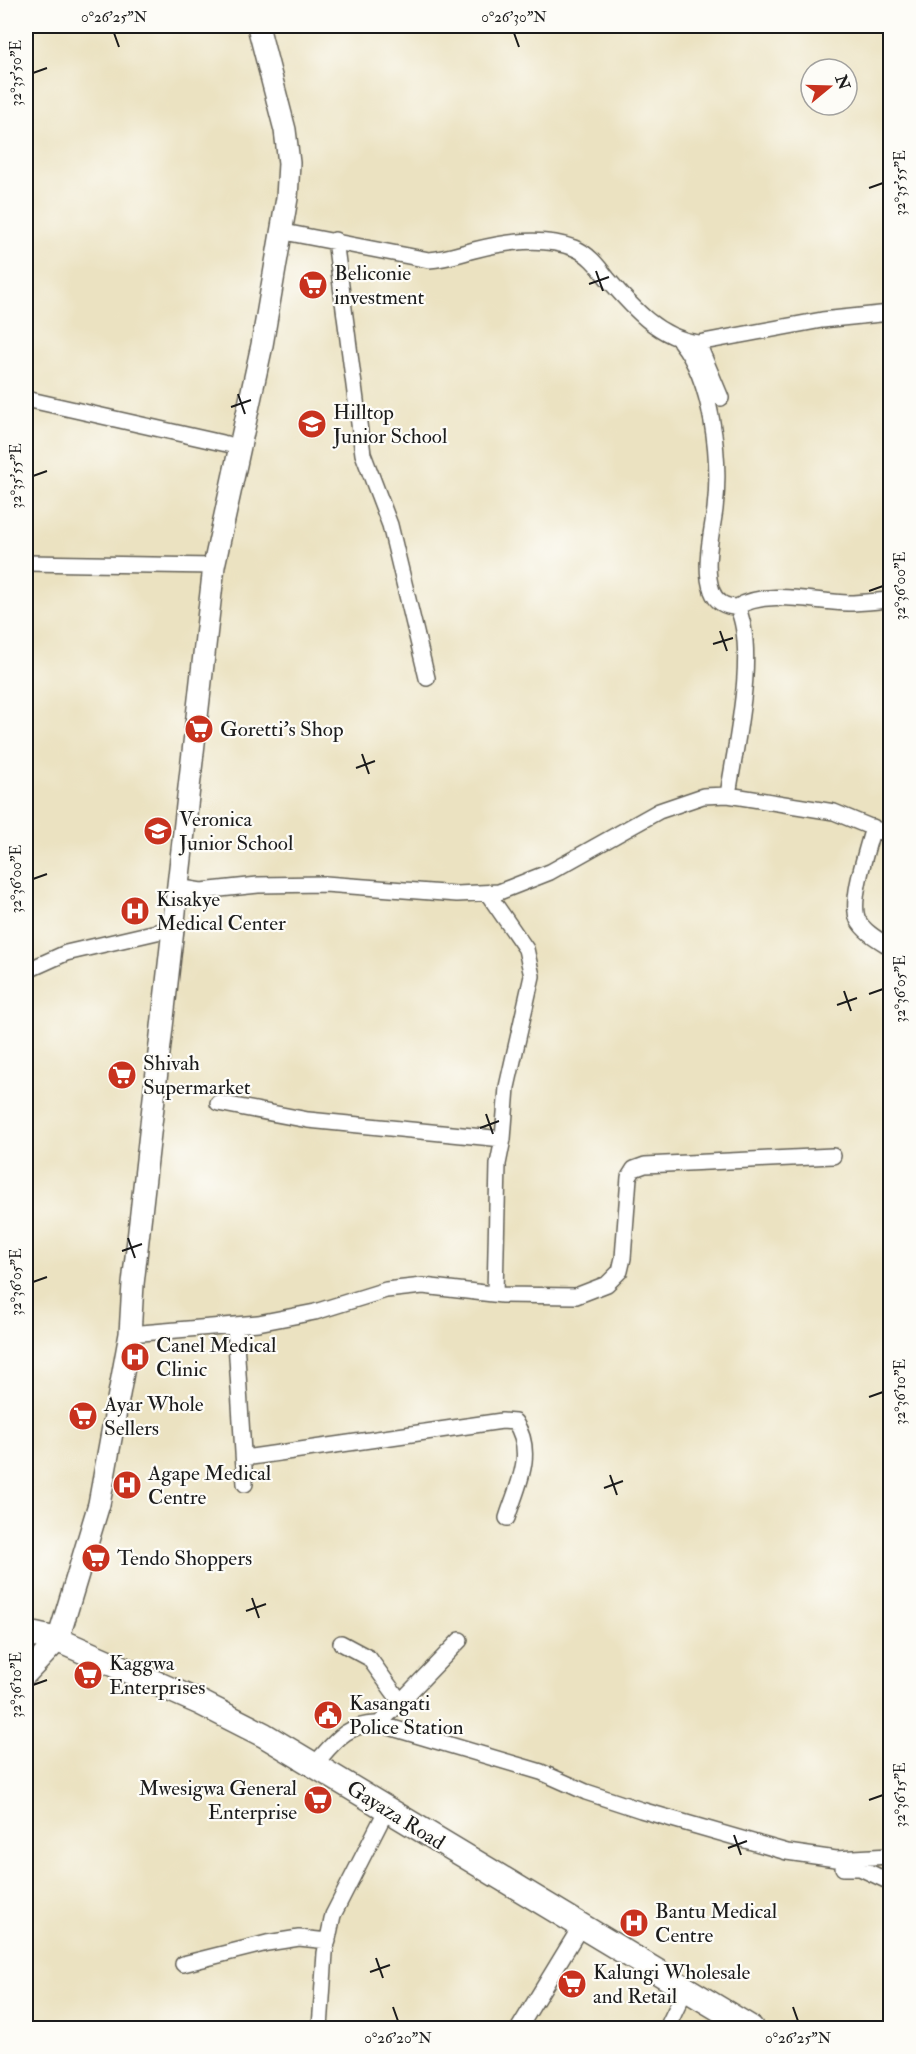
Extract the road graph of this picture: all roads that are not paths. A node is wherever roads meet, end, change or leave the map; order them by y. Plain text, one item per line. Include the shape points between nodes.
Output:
1 (258, 26) edge
2 (284, 232) junction
3 (335, 240) junction
4 (891, 312) edge
5 (680, 341) junction
6 (698, 343) junction
7 (721, 398) dead end
8 (26, 399) edge
9 (240, 447) junction
10 (26, 563) edge
11 (214, 566) junction
12 (891, 600) edge
13 (737, 607) junction
14 (427, 678) dead end
15 (728, 795) junction
16 (873, 827) junction
17 (891, 836) edge
18 (177, 888) junction
19 (488, 894) junction
20 (174, 928) junction
21 (891, 947) edge
22 (26, 972) edge
23 (218, 1103) dead end
24 (503, 1139) junction
25 (833, 1156) dead end
26 (495, 1294) junction
27 (235, 1326) junction
28 (130, 1334) junction
29 (244, 1458) junction
30 (245, 1484) dead end
31 (507, 1518) dead end
32 (26, 1633) edge
33 (58, 1640) junction
34 (460, 1640) dead end
35 (341, 1643) dead end
36 (26, 1674) edge
37 (400, 1701) junction
38 (379, 1724) junction
39 (314, 1765) junction
40 (387, 1809) junction
41 (806, 1856) junction
42 (891, 1856) edge
43 (891, 1882) edge
44 (581, 1926) junction
45 (328, 1941) junction
46 (183, 1964) dead end
47 (686, 1988) junction
48 (320, 2028) edge
49 (519, 2028) edge
50 (667, 2028) edge
51 (751, 2028) edge

1 - 2 street via 285,130 289,163
2 - 3 street
2 - 9 street
3 - 5 street via 429,260 531,241 575,248 591,258 644,318
3 - 14 street via 363,454 390,525
4 - 6 street via 822,320
5 - 6 street
5 - 13 street via 692,355 702,383 712,431 712,590 727,607
6 - 7 street
8 - 9 street
9 - 11 street
10 - 11 street
11 - 18 street
12 - 13 street via 850,603 772,598
13 - 15 street via 744,637 743,696
15 - 16 street via 834,812
15 - 19 street via 703,796 658,811 550,872 523,885
16 - 17 street
16 - 21 street via 855,913 868,933
18 - 19 street via 201,891 325,884
18 - 20 street
19 - 24 street via 526,949 531,976 507,1087
20 - 22 street via 66,953
20 - 28 street via 132,1284
23 - 24 street via 308,1120
24 - 26 street via 498,1164
25 - 26 street via 645,1165 634,1169 629,1177 624,1258 620,1271 607,1284 576,1296
26 - 27 street via 423,1286 386,1290 315,1312
27 - 28 street
27 - 29 street
28 - 33 street via 99,1504
29 - 30 street
29 - 31 street via 515,1422 522,1432 526,1463
32 - 33 main road, Gayaza Road
33 - 36 street
33 - 39 main road, Gayaza Road via 201,1703
34 - 37 street
35 - 37 street via 369,1658
37 - 38 street
38 - 39 street via 357,1725 345,1731
38 - 41 street via 542,1772 641,1810
39 - 40 main road, Gayaza Road
40 - 44 main road, Gayaza Road
40 - 45 street via 333,1915
41 - 42 street
41 - 43 street via 832,1867 860,1868
44 - 47 main road, Gayaza Road
44 - 49 street
45 - 46 street via 288,1940
45 - 48 street
47 - 50 street
47 - 51 main road, Gayaza Road

